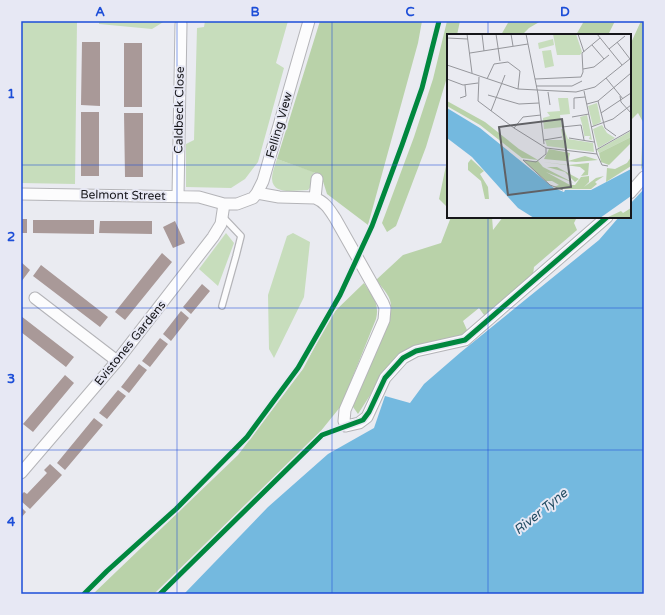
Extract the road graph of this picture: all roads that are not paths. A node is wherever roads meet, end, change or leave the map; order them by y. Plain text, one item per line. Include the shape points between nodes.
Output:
1 (309, 21) edge
2 (181, 24) dead end
3 (644, 177) edge
4 (317, 179) dead end
5 (631, 192) edge
6 (257, 193) junction
7 (21, 194) edge
8 (178, 196) junction
9 (315, 198) junction
10 (224, 204) junction
11 (222, 217) junction
12 (607, 218) edge
13 (35, 298) dead end
14 (222, 306) dead end
15 (117, 361) junction
16 (22, 469) edge

1 - 6 street, Felling View via 263,181
2 - 8 street, Caldbeck Close
3 - 5 street
4 - 9 street
6 - 9 street via 279,197
6 - 10 street via 238,204
7 - 8 street, Belmont Street
8 - 10 street, Belmont Street via 199,197
9 - 12 street via 327,205 385,308 384,320 345,410 346,426 359,423 367,416 385,378 403,358 416,350 465,340
10 - 11 street, Evistones Gardens
11 - 14 lane via 241,236
11 - 15 street, Evistones Gardens via 221,224 213,236
13 - 15 street
15 - 16 street, Evistones Gardens

